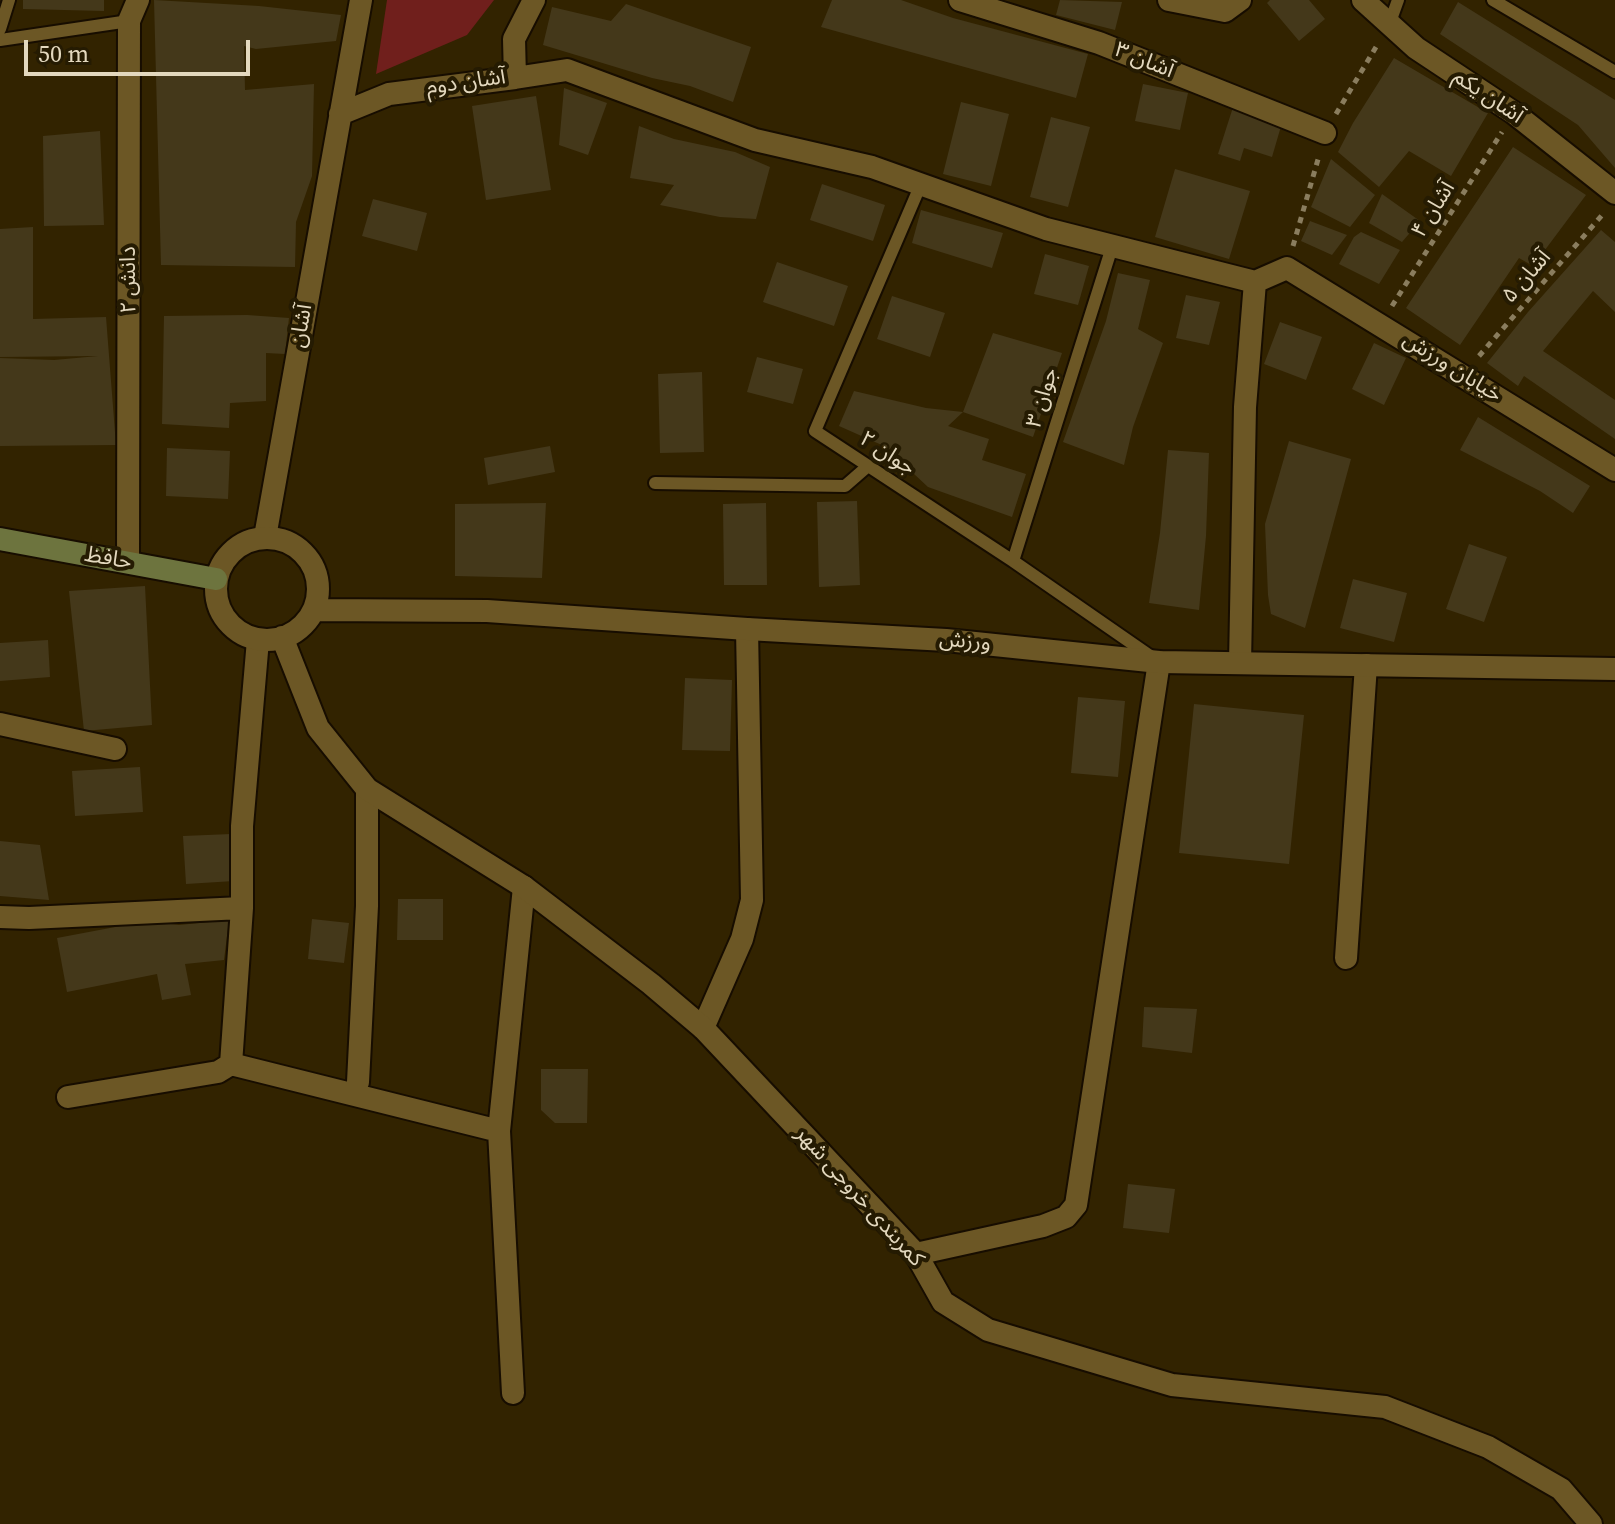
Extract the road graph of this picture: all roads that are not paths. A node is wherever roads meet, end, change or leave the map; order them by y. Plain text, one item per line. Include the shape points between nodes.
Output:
1 (9, 0) edge
2 (534, 0) edge
3 (960, 0) edge
4 (1169, 0) edge
5 (1240, 0) edge
6 (1363, 0) edge
7 (1398, 0) edge
8 (1493, 0) edge
9 (357, 1) edge
10 (134, 10) edge
11 (1389, 25) junction
12 (0, 29) edge
13 (0, 40) edge
14 (1615, 72) edge
15 (515, 78) junction
16 (340, 114) junction
17 (1325, 133) dead end
18 (921, 184) junction
19 (1610, 202) edge
20 (1112, 247) junction
21 (1255, 282) junction
22 (868, 466) junction
23 (1615, 470) edge
24 (655, 483) dead end
25 (265, 537) junction
26 (0, 539) edge
27 (1013, 561) junction
28 (128, 562) junction
29 (216, 579) junction
30 (314, 610) junction
31 (747, 629) junction
32 (282, 637) junction
33 (258, 640) junction
34 (1159, 662) junction
35 (1240, 663) junction
36 (1366, 665) junction
37 (1615, 669) edge
38 (0, 724) edge
39 (115, 749) dead end
40 (367, 789) junction
41 (524, 887) junction
42 (242, 908) junction
43 (0, 917) edge
44 (1346, 958) dead end
45 (703, 1028) junction
46 (231, 1064) junction
47 (358, 1082) dead end
48 (68, 1097) dead end
49 (499, 1131) junction
50 (916, 1254) junction
51 (513, 1393) dead end
52 (1591, 1524) edge

1 - 12 lane
2 - 15 street, آشان دوم via 514,39
3 - 17 street, آشان ۳ via 1099,43
4 - 5 street via 1225,11
6 - 11 street, آشان یکم
7 - 11 lane
8 - 14 lane
9 - 16 street, آشان
10 - 13 lane
10 - 28 street, دانش ۲
11 - 19 street, آشان یکم via 1514,113
15 - 16 street, آشان دوم via 389,94
15 - 18 street via 567,70 755,140
16 - 25 street, آشان
18 - 20 street
18 - 22 lane, جوان ۲ via 815,431
20 - 21 street
20 - 27 lane, جوان ۳
21 - 23 street, خیابان ورزش via 1287,268
21 - 35 street via 1245,407
22 - 24 lane via 845,486
22 - 27 lane, جوان ۲
25 - 29 street via 232,550
25 - 30 street via 290,543 310,560 317,575
26 - 28 main road, حافظ
27 - 34 lane, جوان ۲
28 - 29 main road, حافظ
29 - 33 street via 217,603 229,625
30 - 31 street, ورزش via 487,611
30 - 32 street via 304,625
31 - 34 street, ورزش via 946,640
31 - 45 street via 752,900 742,939
32 - 33 street
32 - 40 street, کمربندی خروجی شهر via 318,728
33 - 42 street via 242,826
34 - 35 street, ورزش
34 - 50 street via 1076,1205 1066,1217 1043,1226
35 - 36 street, ورزش
36 - 37 street, ورزش
36 - 44 street
38 - 39 street
40 - 41 street, کمربندی خروجی شهر
40 - 47 street
41 - 45 street, کمربندی خروجی شهر
41 - 49 street
42 - 43 street
42 - 46 street
45 - 50 street, کمربندی خروجی شهر
46 - 48 street via 218,1072
46 - 49 street
49 - 51 street
50 - 52 street, کمربندی خروجی شهر via 943,1302 988,1330 1172,1385 1385,1407 1488,1447 1525,1468 1561,1489

